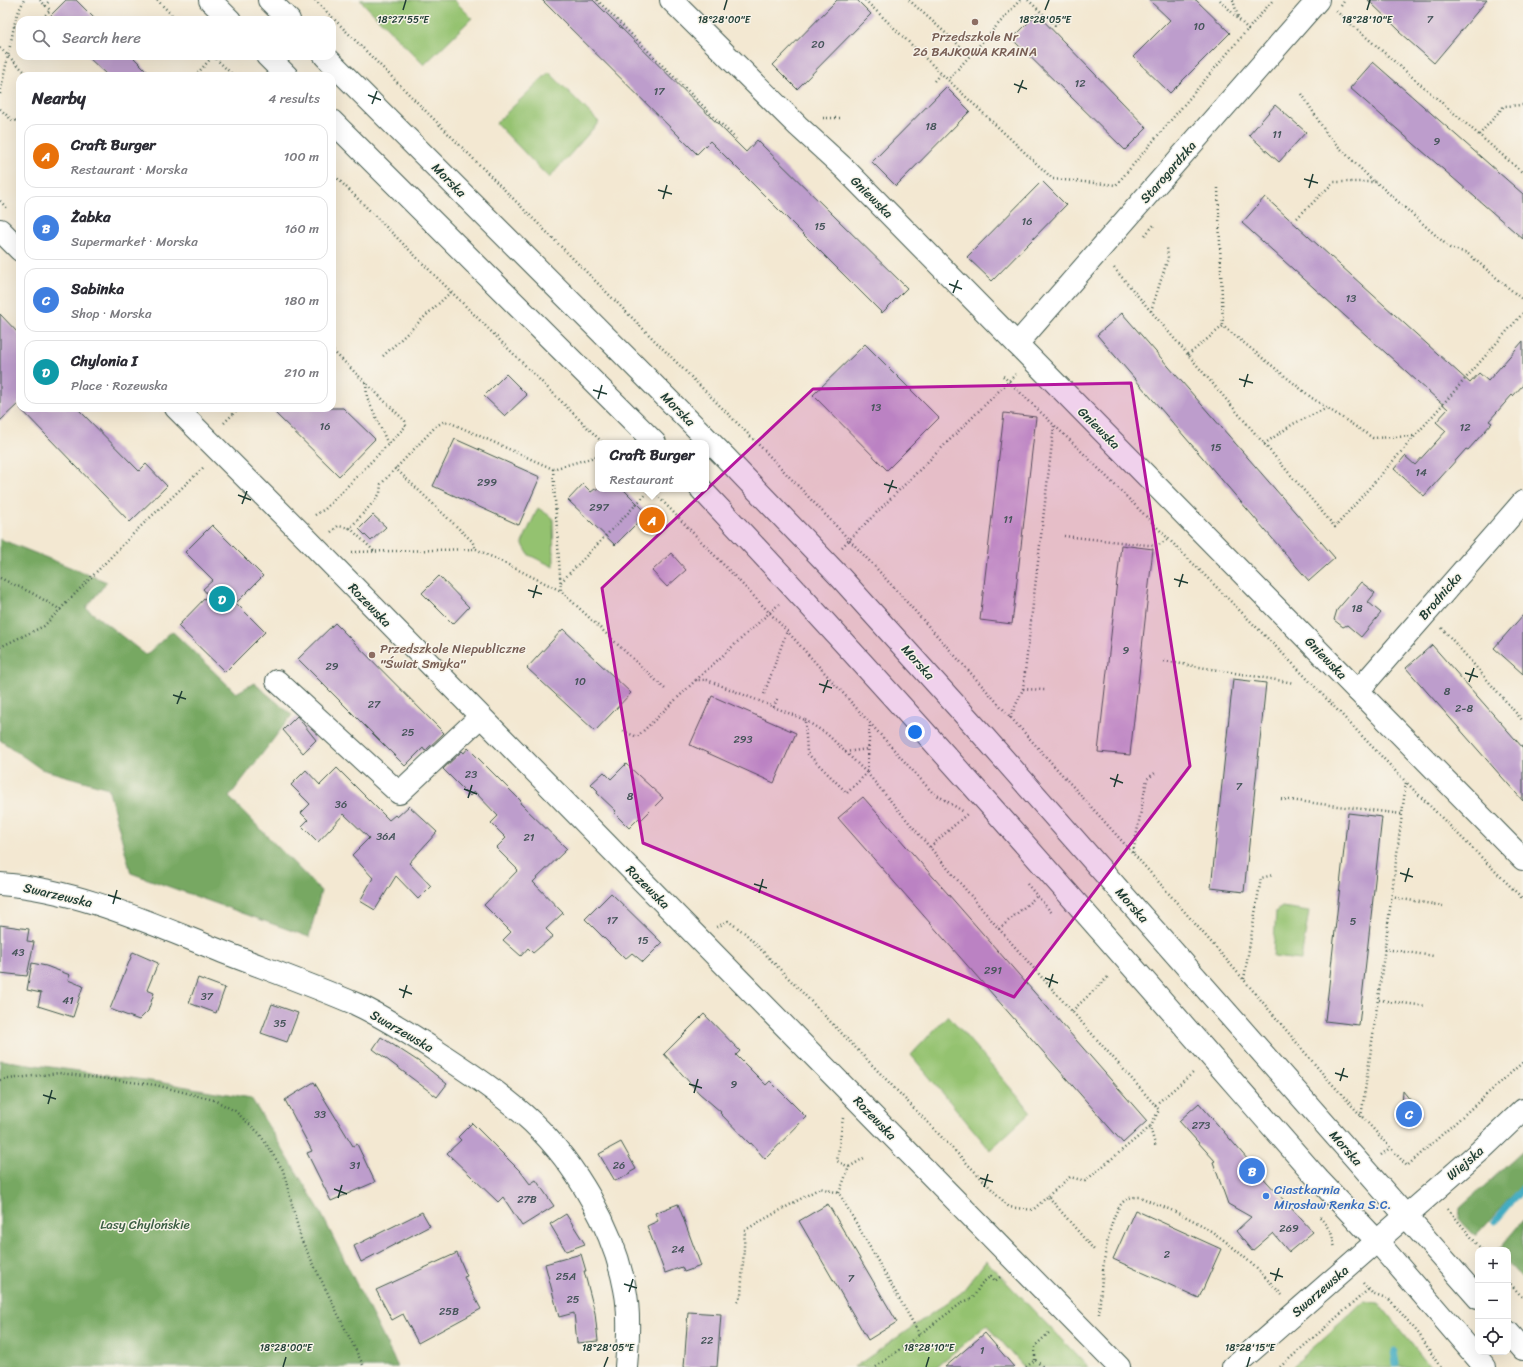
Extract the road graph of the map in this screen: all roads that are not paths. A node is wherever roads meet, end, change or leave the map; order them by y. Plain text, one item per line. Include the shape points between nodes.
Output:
1 (210, 0) edge
2 (269, 0) edge
3 (671, 0) edge
4 (1318, 0) edge
5 (226, 16) edge
6 (285, 16) edge
7 (271, 60) edge
8 (329, 60) edge
9 (283, 72) edge
10 (336, 125) edge
11 (0, 230) edge
12 (16, 246) edge
13 (1017, 344) junction
14 (180, 412) edge
15 (652, 440) edge
16 (707, 440) edge
17 (709, 442) edge
18 (704, 492) edge
19 (1523, 502) edge
20 (277, 681) dead end
21 (1358, 691) junction
22 (480, 717) junction
23 (1523, 859) edge
24 (0, 884) edge
25 (1523, 1110) edge
26 (1406, 1214) junction
27 (1377, 1241) junction
28 (1475, 1294) edge
29 (1511, 1335) edge
30 (1523, 1349) edge
31 (626, 1367) edge
32 (1119, 1367) edge
33 (1233, 1367) edge
34 (1485, 1367) edge

1 - 5 street
2 - 6 street
3 - 13 street, Gniewska via 846,170
4 - 13 street, Starogardzka
7 - 9 street
8 - 16 street, Morska
10 - 15 street
11 - 12 street
13 - 21 street, Gniewska
14 - 22 street, Rozewska
17 - 26 street, Morska via 841,578
18 - 27 street via 796,589 967,779 1318,1179
19 - 21 street, Brodnicka
20 - 22 street via 399,793
21 - 23 street, Gniewska
22 - 32 street, Rozewska
24 - 31 street, Swarzewska via 42,889 103,906 356,1005 414,1037 479,1078 532,1122 566,1160 587,1192 606,1229 626,1292
25 - 26 street, Wiejska via 1480,1151
26 - 27 street, Swarzewska
26 - 28 street, Morska
27 - 33 street, Swarzewska
27 - 34 street
29 - 30 street

